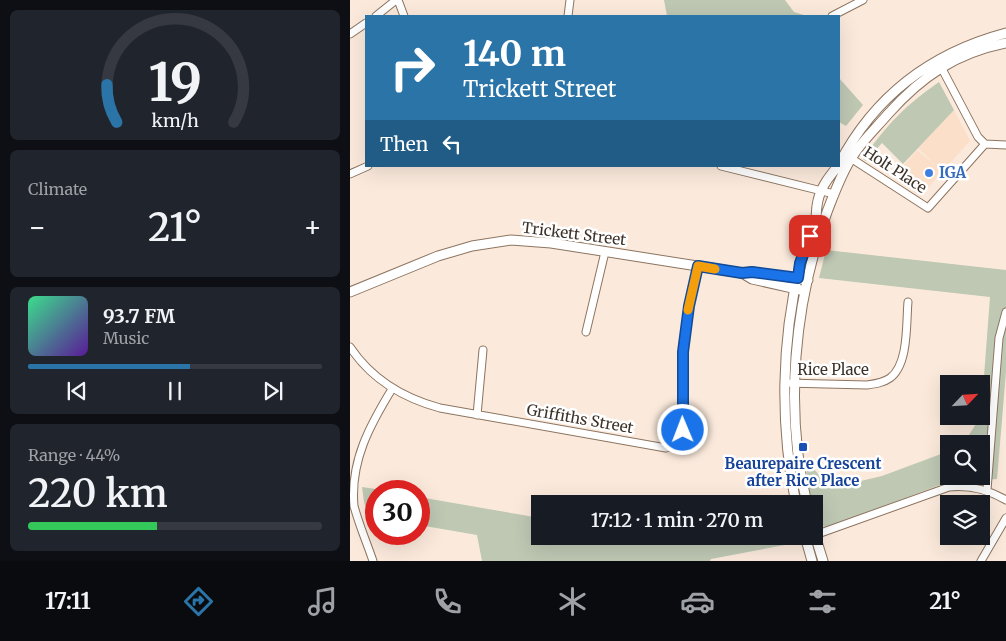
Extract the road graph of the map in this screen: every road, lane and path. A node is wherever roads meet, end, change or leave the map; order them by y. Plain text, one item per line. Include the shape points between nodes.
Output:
1 (397, 0) edge
2 (570, 0) edge
3 (864, 0) edge
4 (377, 15) edge
5 (404, 15) edge
6 (568, 15) edge
7 (834, 15) edge
8 (365, 24) edge
9 (1006, 33) edge
10 (350, 34) edge
11 (1006, 43) edge
12 (939, 63) junction
13 (985, 144) junction
14 (1006, 146) edge
15 (848, 156) junction
16 (840, 163) edge
17 (366, 167) edge
18 (725, 167) edge
19 (837, 167) edge
20 (350, 174) edge
21 (820, 191) junction
22 (834, 194) junction
23 (605, 252) junction
24 (698, 266) junction
25 (742, 273) junction
26 (798, 278) junction
27 (808, 280) junction
28 (795, 289) junction
29 (806, 291) junction
30 (350, 292) edge
31 (908, 302) dead end
32 (1006, 312) edge
33 (586, 332) dead end
34 (350, 347) edge
35 (483, 350) dead end
36 (785, 383) junction
37 (795, 384) junction
38 (392, 389) junction
39 (477, 415) junction
40 (987, 490) junction
41 (795, 495) edge
42 (805, 495) edge
43 (1006, 500) edge
44 (1006, 518) edge
45 (823, 532) edge
46 (810, 545) edge
47 (814, 545) edge
48 (373, 561) edge
49 (812, 561) edge
50 (823, 561) edge
51 (981, 561) edge

1 - 4 street
1 - 5 street
2 - 6 street
3 - 7 street
8 - 10 street
9 - 12 street via 980,40
11 - 12 street
12 - 13 street via 978,137
12 - 15 street
13 - 14 street
13 - 15 street, Holt Place via 928,208
15 - 16 street
15 - 22 street
17 - 20 street
18 - 21 street
19 - 21 street
21 - 22 street
21 - 26 street via 816,222 800,263
22 - 27 street
23 - 24 street, Trickett Street
23 - 30 street, Trickett Street via 511,240 490,243 438,256
23 - 33 street
24 - 25 street, Trickett Street
24 - 39 street, Griffiths Street via 685,329 683,430 676,444 662,448
25 - 26 street, Trickett Street
25 - 28 street, Trickett Street via 752,279
26 - 27 street, Trickett Street
26 - 28 street
27 - 29 street
28 - 29 street, Trickett Street
28 - 36 street via 786,347
29 - 37 street
31 - 37 street, Rice Place via 904,353 890,378 867,385
32 - 40 street via 998,338
34 - 38 street, Griffiths Street via 364,366
35 - 39 street
36 - 37 street, Rice Place
36 - 41 street via 788,448
37 - 42 street
38 - 39 street, Griffiths Street via 426,404
38 - 48 street via 360,444 352,475 354,505
40 - 43 street
40 - 45 street via 959,486 944,489
44 - 51 street
46 - 49 street
47 - 50 street

